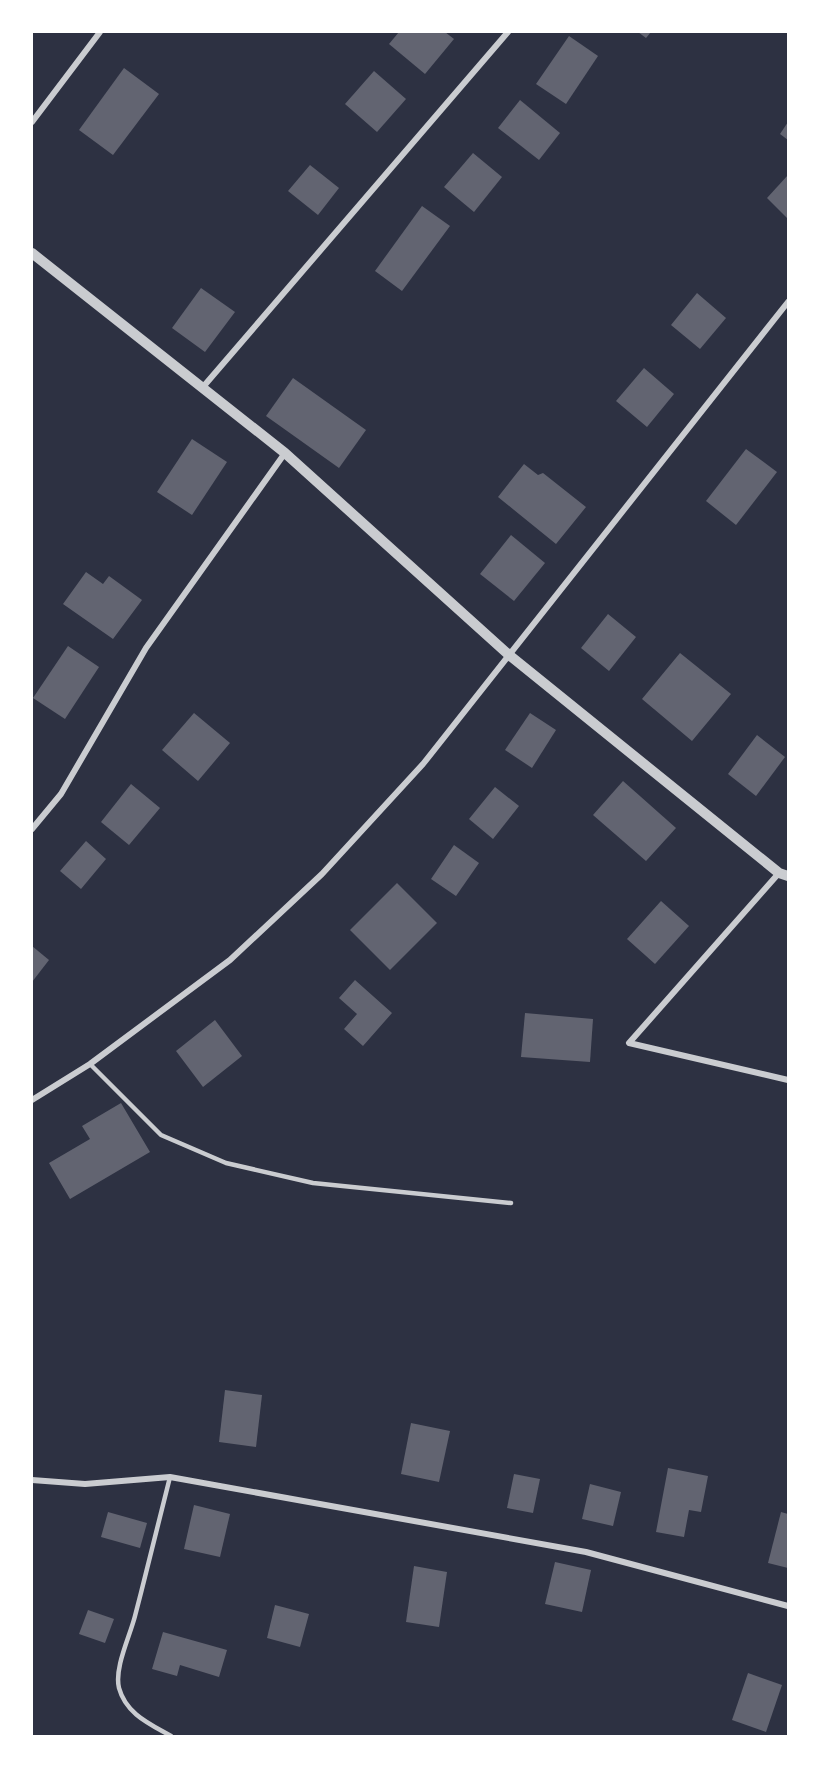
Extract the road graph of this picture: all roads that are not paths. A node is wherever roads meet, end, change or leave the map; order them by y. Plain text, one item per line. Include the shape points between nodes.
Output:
1 (100, 32) edge
2 (508, 32) edge
3 (32, 122) edge
4 (34, 258) edge
5 (789, 302) edge
6 (204, 387) junction
7 (285, 453) junction
8 (509, 655) junction
9 (32, 829) edge
10 (784, 874) edge
11 (90, 1064) junction
12 (789, 1080) edge
13 (32, 1100) edge
14 (512, 1203) dead end
15 (170, 1477) junction
16 (32, 1480) edge
17 (789, 1606) edge
18 (171, 1737) edge

1 - 3 street
2 - 6 street
4 - 6 street
5 - 8 street
6 - 7 street
7 - 8 street
7 - 9 street via 146,648 61,794
8 - 10 street
8 - 11 street via 423,764 322,874 230,960
10 - 12 street via 629,1043
11 - 13 street
11 - 14 lane via 161,1135 226,1163 313,1183
15 - 16 street via 85,1484
15 - 17 street via 586,1552
15 - 18 lane via 118,1674 119,1687 134,1715

